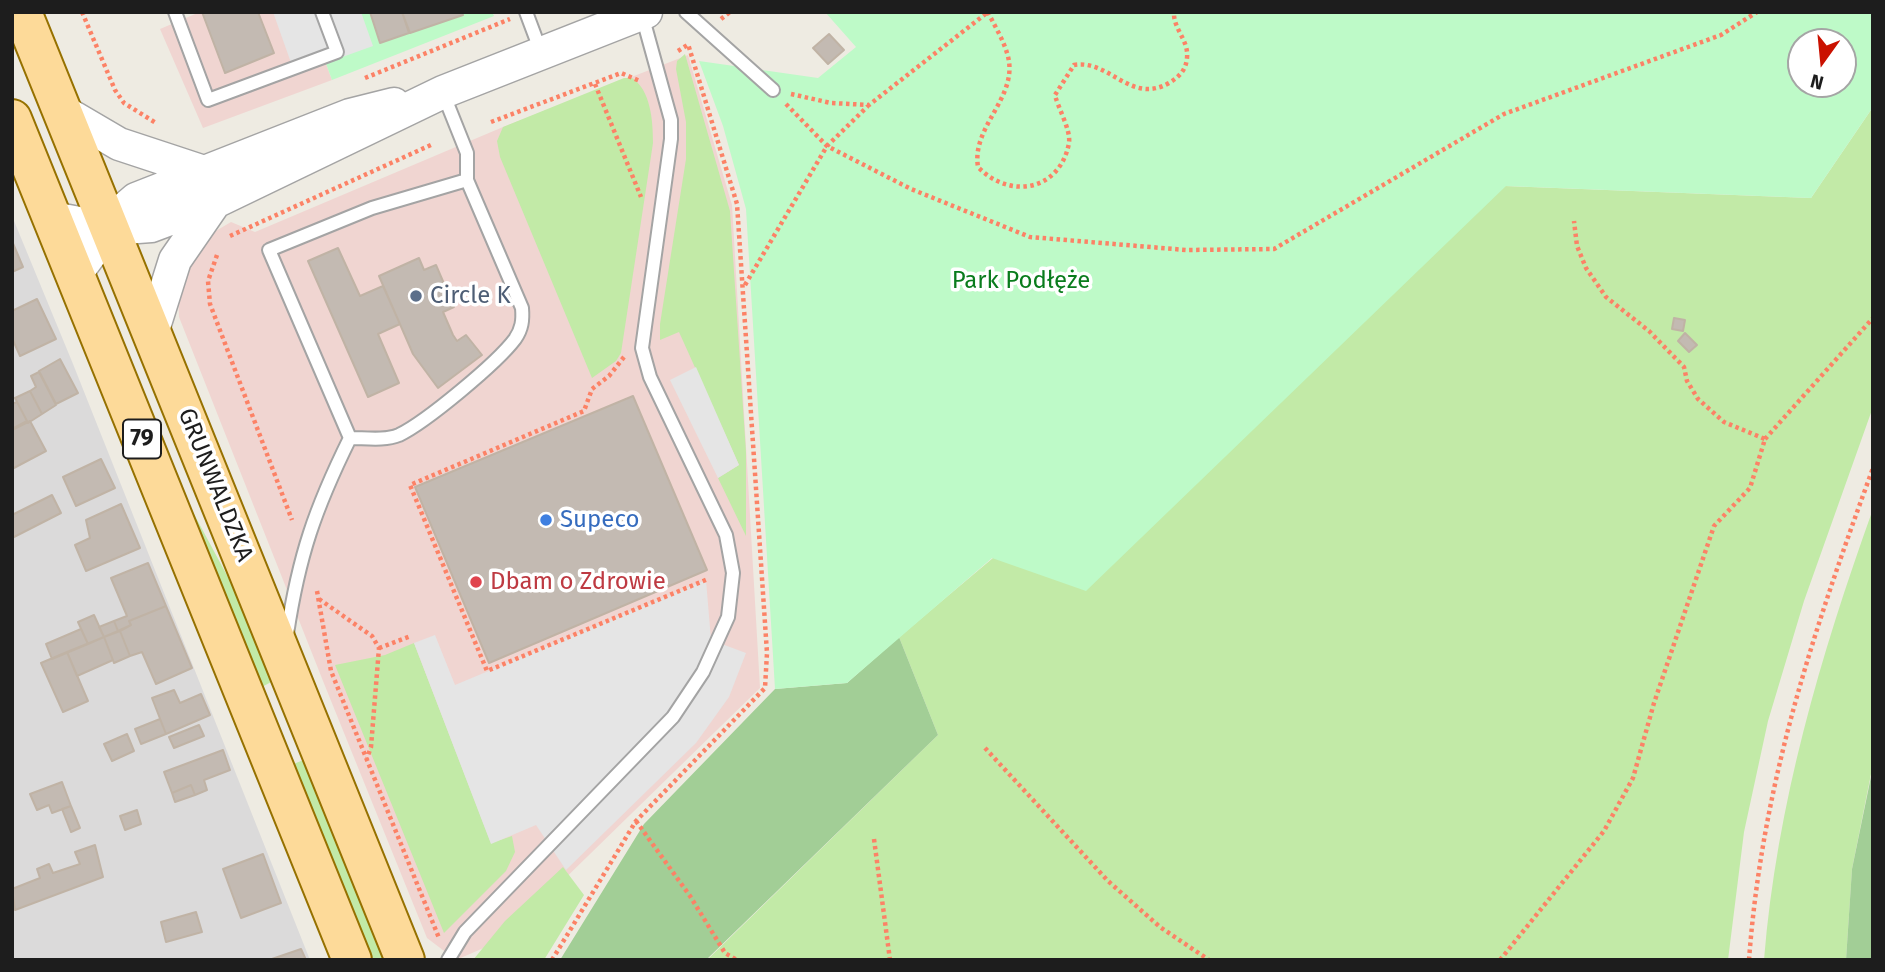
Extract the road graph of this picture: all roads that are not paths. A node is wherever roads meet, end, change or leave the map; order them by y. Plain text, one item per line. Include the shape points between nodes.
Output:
1 (22, 12) edge
2 (175, 12) edge
3 (322, 12) edge
4 (686, 12) edge
5 (526, 13) edge
6 (644, 14) edge
7 (541, 52) junction
8 (773, 90) road end
9 (443, 92) junction
10 (61, 110) junction
11 (12, 119) edge
12 (204, 172) junction
13 (467, 180) junction
14 (215, 202) junction
15 (52, 218) junction
16 (111, 229) junction
17 (75, 275) junction
18 (153, 330) junction
19 (350, 438) junction
20 (284, 655) junction
21 (352, 960) edge
22 (405, 960) edge
23 (448, 960) edge

1 - 10 main road, GRUNWALDZKA / 79
2 - 3 lane via 208,100 337,52
4 - 8 lane
5 - 7 lane
6 - 7 street
6 - 23 lane via 671,120 671,139 642,348 650,377 726,535 733,573 728,617 703,672 673,717 465,932
7 - 9 street
9 - 12 street via 350,115
9 - 13 lane via 467,153
9 - 14 street
10 - 12 street via 119,145
10 - 16 main road, GRUNWALDZKA / 79
11 - 15 main road, GRUNWALDZKA / 79
12 - 16 street via 136,199
13 - 19 lane via 522,308 523,323 502,352 397,436
13 - 19 lane via 372,208 269,250
14 - 16 street via 151,226
14 - 18 street via 175,260
15 - 16 street
15 - 17 main road, GRUNWALDZKA / 79
16 - 17 street
16 - 18 main road, GRUNWALDZKA / 79
17 - 21 main road, GRUNWALDZKA / 79
18 - 20 main road, GRUNWALDZKA / 79
19 - 20 lane via 303,549 291,595
20 - 22 main road, GRUNWALDZKA / 79

